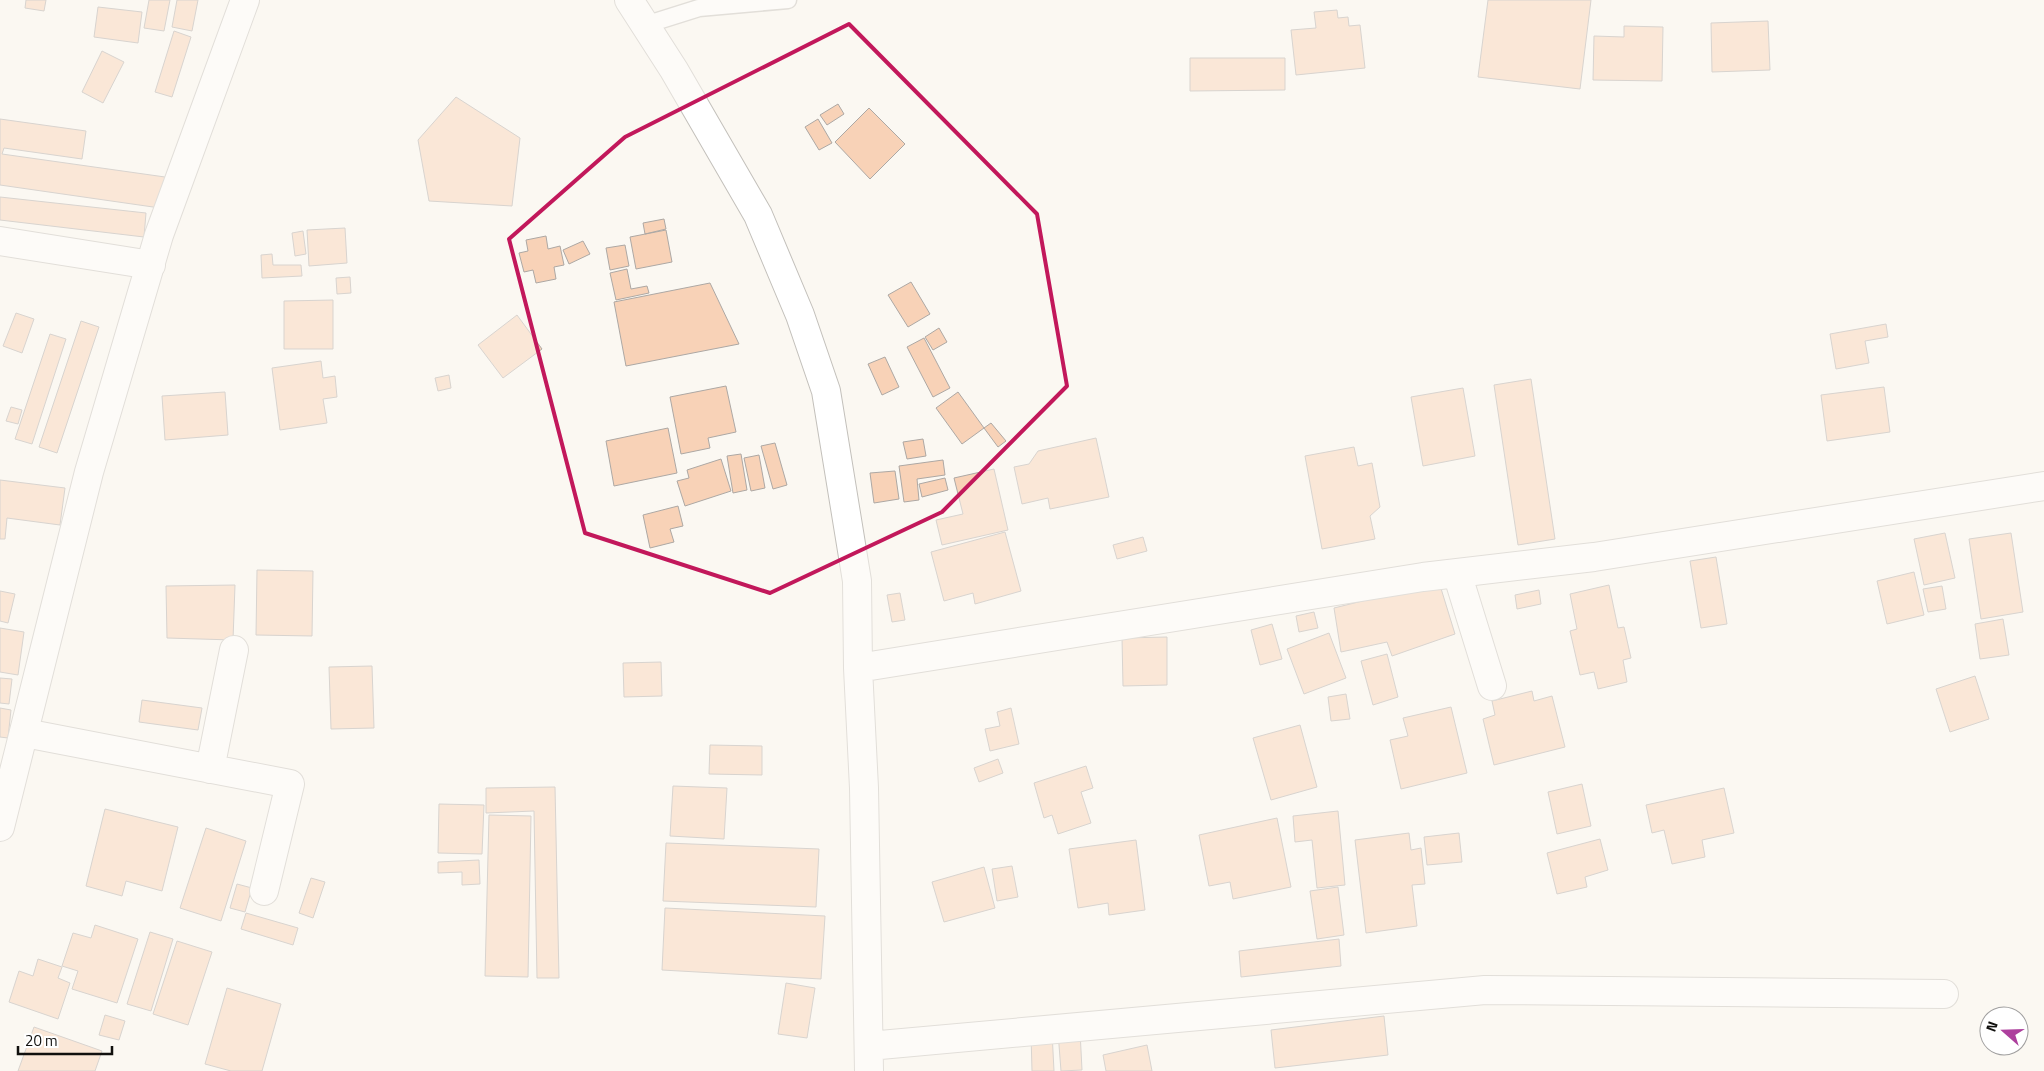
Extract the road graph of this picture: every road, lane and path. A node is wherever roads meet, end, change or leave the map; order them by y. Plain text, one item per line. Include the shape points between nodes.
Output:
1 (245, 0) edge
2 (629, 0) edge
3 (788, 0) edge
4 (645, 25) junction
5 (0, 241) edge
6 (151, 264) junction
7 (2044, 486) edge
8 (1457, 573) junction
9 (234, 650) dead end
10 (858, 668) junction
11 (1492, 686) dead end
12 (24, 733) junction
13 (210, 769) junction
14 (7, 775) edge
15 (0, 827) edge
16 (264, 891) dead end
17 (1944, 994) dead end
18 (869, 1058) edge

1 - 6 street
2 - 4 street
3 - 4 lane via 699,8
4 - 10 street via 758,215 800,315 826,392 857,581
5 - 6 street
6 - 12 street via 89,472
7 - 8 street via 1594,557
8 - 10 street
8 - 11 street
9 - 13 street
10 - 18 street via 864,788
12 - 13 street
12 - 14 street
13 - 16 street via 290,784
14 - 15 street
17 - 18 street via 1485,990

